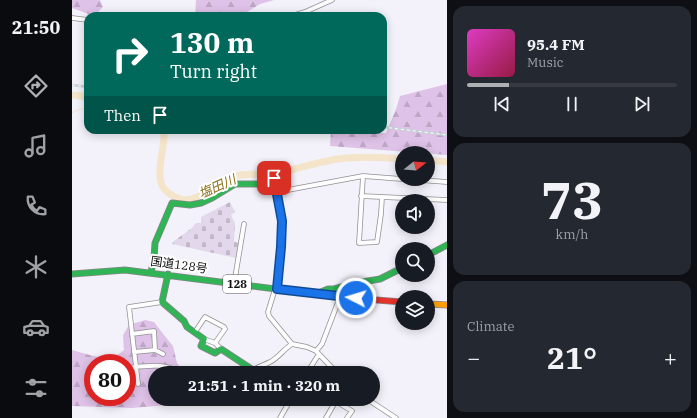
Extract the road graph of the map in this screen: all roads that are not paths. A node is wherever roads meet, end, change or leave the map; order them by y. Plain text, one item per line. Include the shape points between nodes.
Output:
1 (332, 0) edge
2 (305, 12) edge
3 (72, 18) edge
4 (84, 20) edge
5 (272, 164) dead end
6 (363, 176) junction
7 (395, 178) edge
8 (275, 181) junction
9 (435, 181) edge
10 (447, 182) edge
11 (277, 192) junction
12 (362, 196) junction
13 (382, 197) junction
14 (447, 200) edge
15 (244, 224) dead end
16 (447, 245) edge
17 (435, 251) edge
18 (151, 272) junction
19 (395, 272) edge
20 (72, 274) edge
21 (168, 274) junction
22 (234, 284) junction
23 (276, 289) junction
24 (316, 294) junction
25 (340, 297) junction
26 (395, 301) edge
27 (162, 302) junction
28 (435, 304) edge
29 (447, 305) edge
30 (195, 332) junction
31 (132, 334) junction
32 (204, 339) junction
33 (215, 343) junction
34 (292, 344) junction
35 (221, 349) junction
36 (155, 350) junction
37 (134, 352) joint
38 (317, 352) junction
39 (163, 354) dead end
40 (163, 366) edge
41 (244, 366) edge
42 (261, 366) edge
43 (310, 366) edge
44 (330, 366) edge
45 (136, 367) joint
46 (138, 384) dead end
47 (287, 406) edge
48 (332, 406) edge
49 (344, 406) edge
50 (378, 406) edge
51 (280, 418) edge
52 (326, 418) edge
53 (347, 418) edge
54 (396, 418) edge

1 - 2 street
3 - 4 street
5 - 8 street
6 - 7 street
6 - 11 street
6 - 12 street
8 - 11 street
8 - 18 main road via 230,185 214,197 191,206 172,203 154,243
9 - 10 street
11 - 23 street via 282,221
12 - 13 street
12 - 13 street via 359,242 377,242
13 - 14 street
15 - 22 street
16 - 17 main road
18 - 20 main road, 国道128号 / 128 via 114,270
18 - 21 main road, 国道128号 / 128
19 - 24 main road via 380,279 328,289
21 - 22 main road, 国道128号 / 128
21 - 27 main road
22 - 23 main road, 国道128号 / 128
23 - 24 main road, 国道128号 / 128
23 - 34 street via 269,316
24 - 25 main road, 国道128号 / 128
25 - 26 main road, 国道128号 / 128
25 - 38 street
27 - 30 main road
27 - 31 street via 129,307
28 - 29 main road
30 - 32 main road
30 - 33 street via 205,317 224,327
31 - 36 street via 154,331
31 - 37 street
32 - 33 street
32 - 35 main road via 201,346 215,353
33 - 35 street
34 - 38 street
34 - 42 street via 271,362
35 - 41 main road
36 - 37 street
36 - 39 street
38 - 43 street
38 - 44 street
40 - 45 street via 156,364
45 - 46 street
47 - 51 street
48 - 52 street
49 - 53 street via 352,411
50 - 54 street

